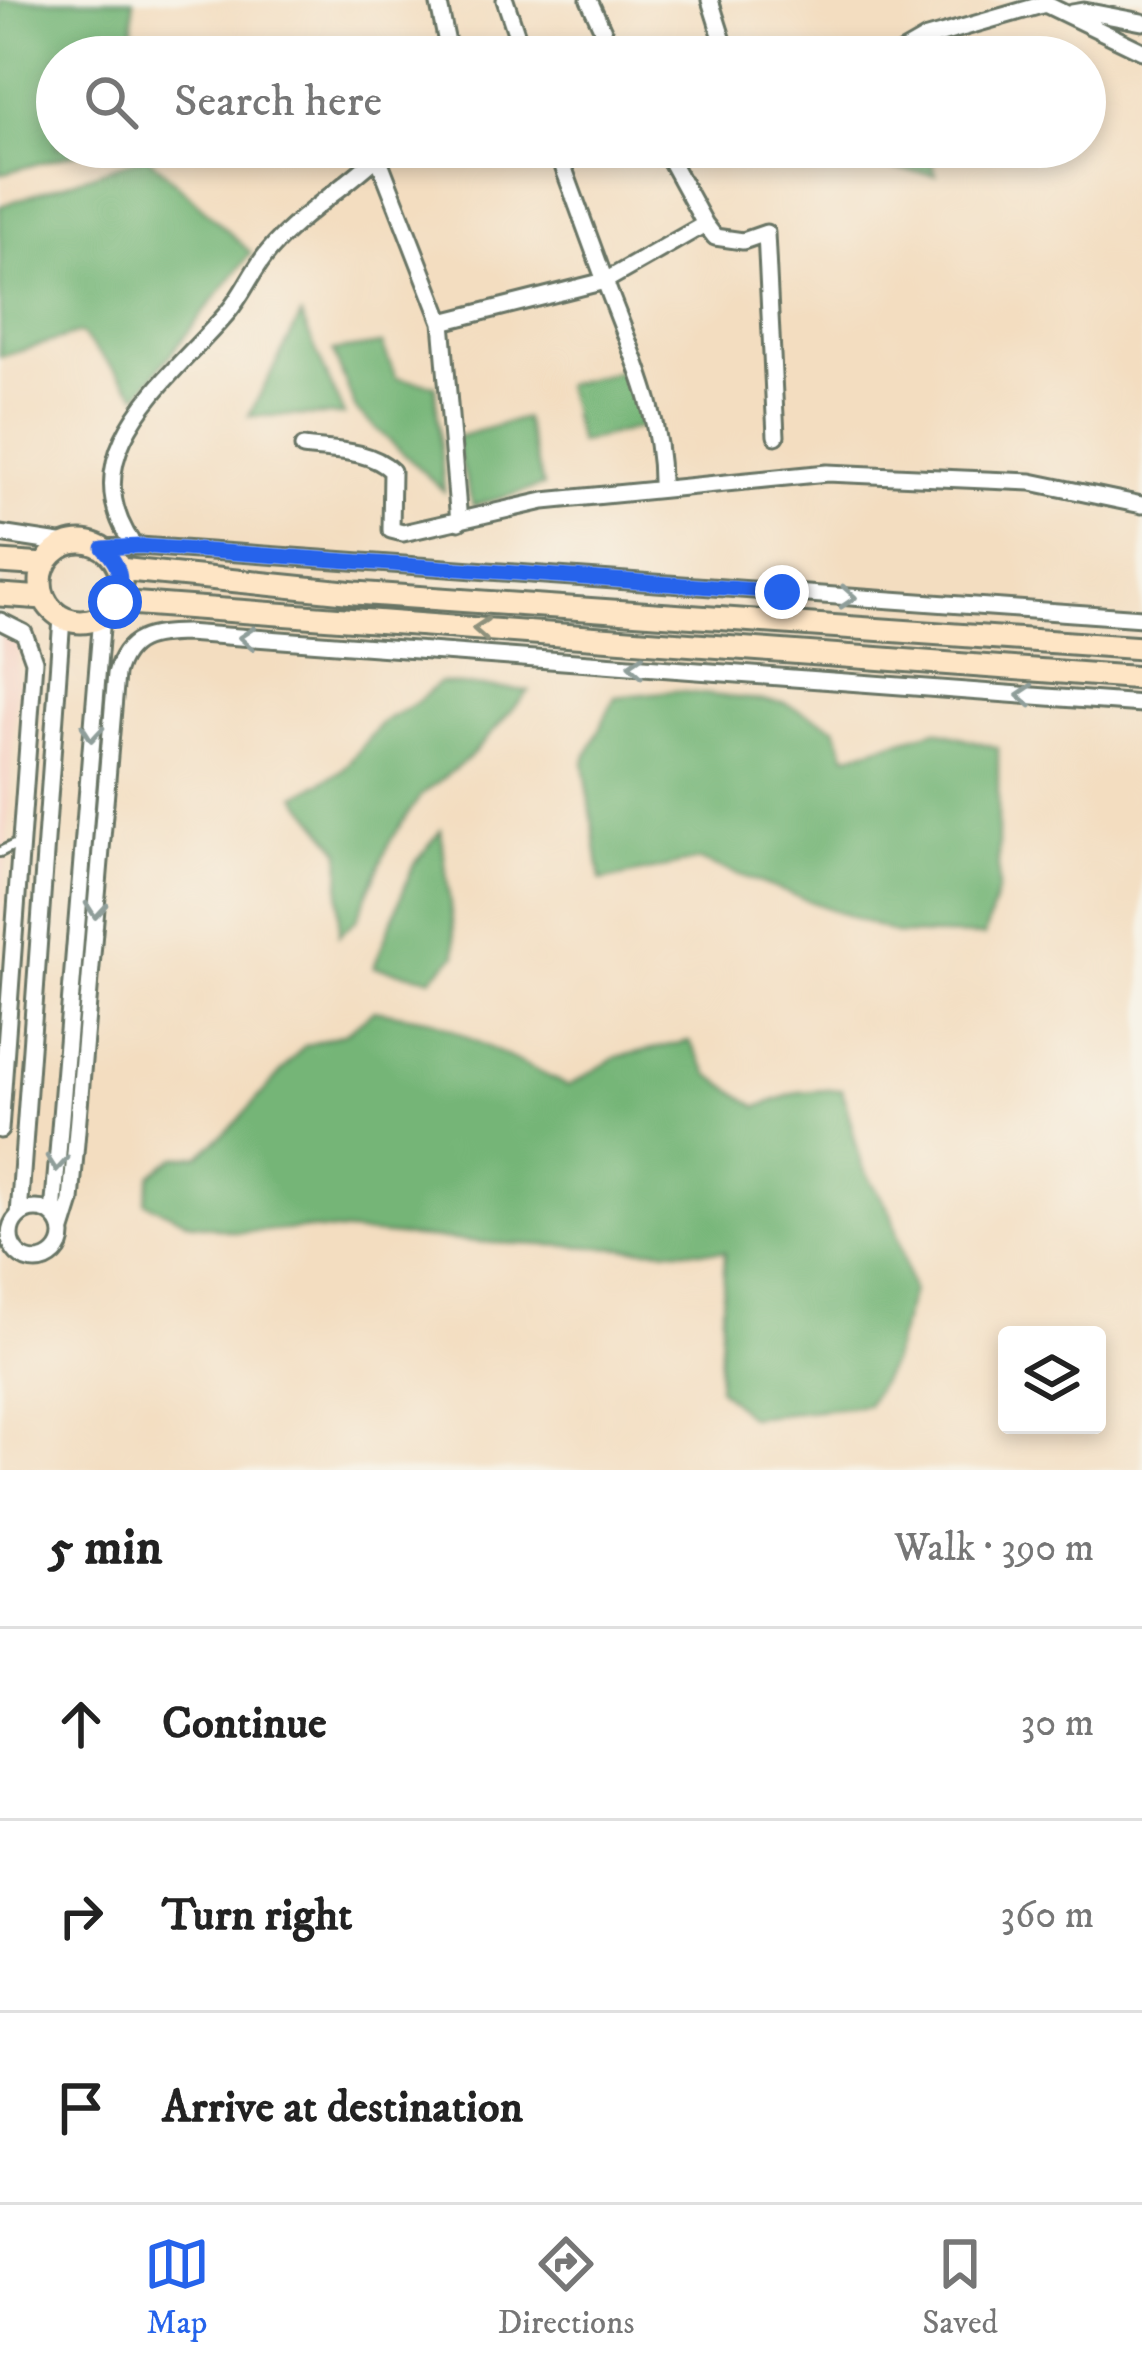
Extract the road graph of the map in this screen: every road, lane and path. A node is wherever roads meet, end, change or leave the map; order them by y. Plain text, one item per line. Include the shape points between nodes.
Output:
1 (438, 0) edge
2 (506, 0) edge
3 (594, 0) edge
4 (710, 0) edge
5 (1083, 0) edge
6 (1035, 2) edge
7 (1069, 14) junction
8 (1118, 17) junction
9 (1142, 22) edge
10 (446, 36) edge
11 (517, 36) edge
12 (607, 36) edge
13 (721, 36) edge
14 (933, 36) edge
15 (1142, 51) edge
16 (364, 168) edge
17 (389, 168) edge
18 (564, 168) edge
19 (674, 168) edge
20 (705, 224) junction
21 (605, 281) junction
22 (442, 322) junction
23 (776, 436) dead end
24 (303, 447) dead end
25 (661, 489) junction
26 (1142, 505) edge
27 (459, 522) junction
28 (0, 534) edge
29 (66, 544) junction
30 (134, 546) junction
31 (103, 548) junction
32 (0, 562) edge
33 (45, 565) junction
34 (118, 568) junction
35 (0, 595) edge
36 (44, 598) junction
37 (108, 609) junction
38 (1142, 617) edge
39 (62, 618) junction
40 (0, 621) edge
41 (1142, 648) edge
42 (1142, 677) edge
43 (1142, 704) edge
44 (22, 841) junction
45 (0, 852) edge
46 (26, 1121) junction
47 (60, 1124) junction
48 (0, 1130) edge
49 (57, 1222) junction
50 (9, 1228) edge

1 - 10 street
2 - 11 street
3 - 12 street
4 - 13 street
5 - 8 street
6 - 7 street
6 - 14 street
7 - 8 street
7 - 15 street
8 - 9 street
16 - 30 street via 270,249 226,314 137,416 113,474 112,507
17 - 22 street
18 - 21 street
19 - 20 street
20 - 21 street
20 - 23 street via 716,238 766,233
21 - 22 street
21 - 25 street via 651,405
22 - 27 street
24 - 27 street via 386,465 391,530
25 - 26 street via 827,473 1031,482
25 - 27 street via 544,501
28 - 29 street
29 - 31 street
29 - 33 street
30 - 31 street
30 -> 38 street
31 - 34 street
32 - 33 street
33 - 36 street
34 - 37 street
34 - 41 street via 355,593
35 - 36 street
36 - 39 street
37 - 39 street via 89,621
42 -> 37 street
37 -> 47 street
39 - 46 street
40 - 44 street via 24,633 34,661
43 -> 49 street via 186,633 138,639 116,674 71,1201
44 - 45 lane
44 - 48 street
46 - 47 street
46 - 50 street
47 -> 49 street
49 - 50 street via 36,1209
49 - 50 street via 54,1254 39,1261 23,1258

